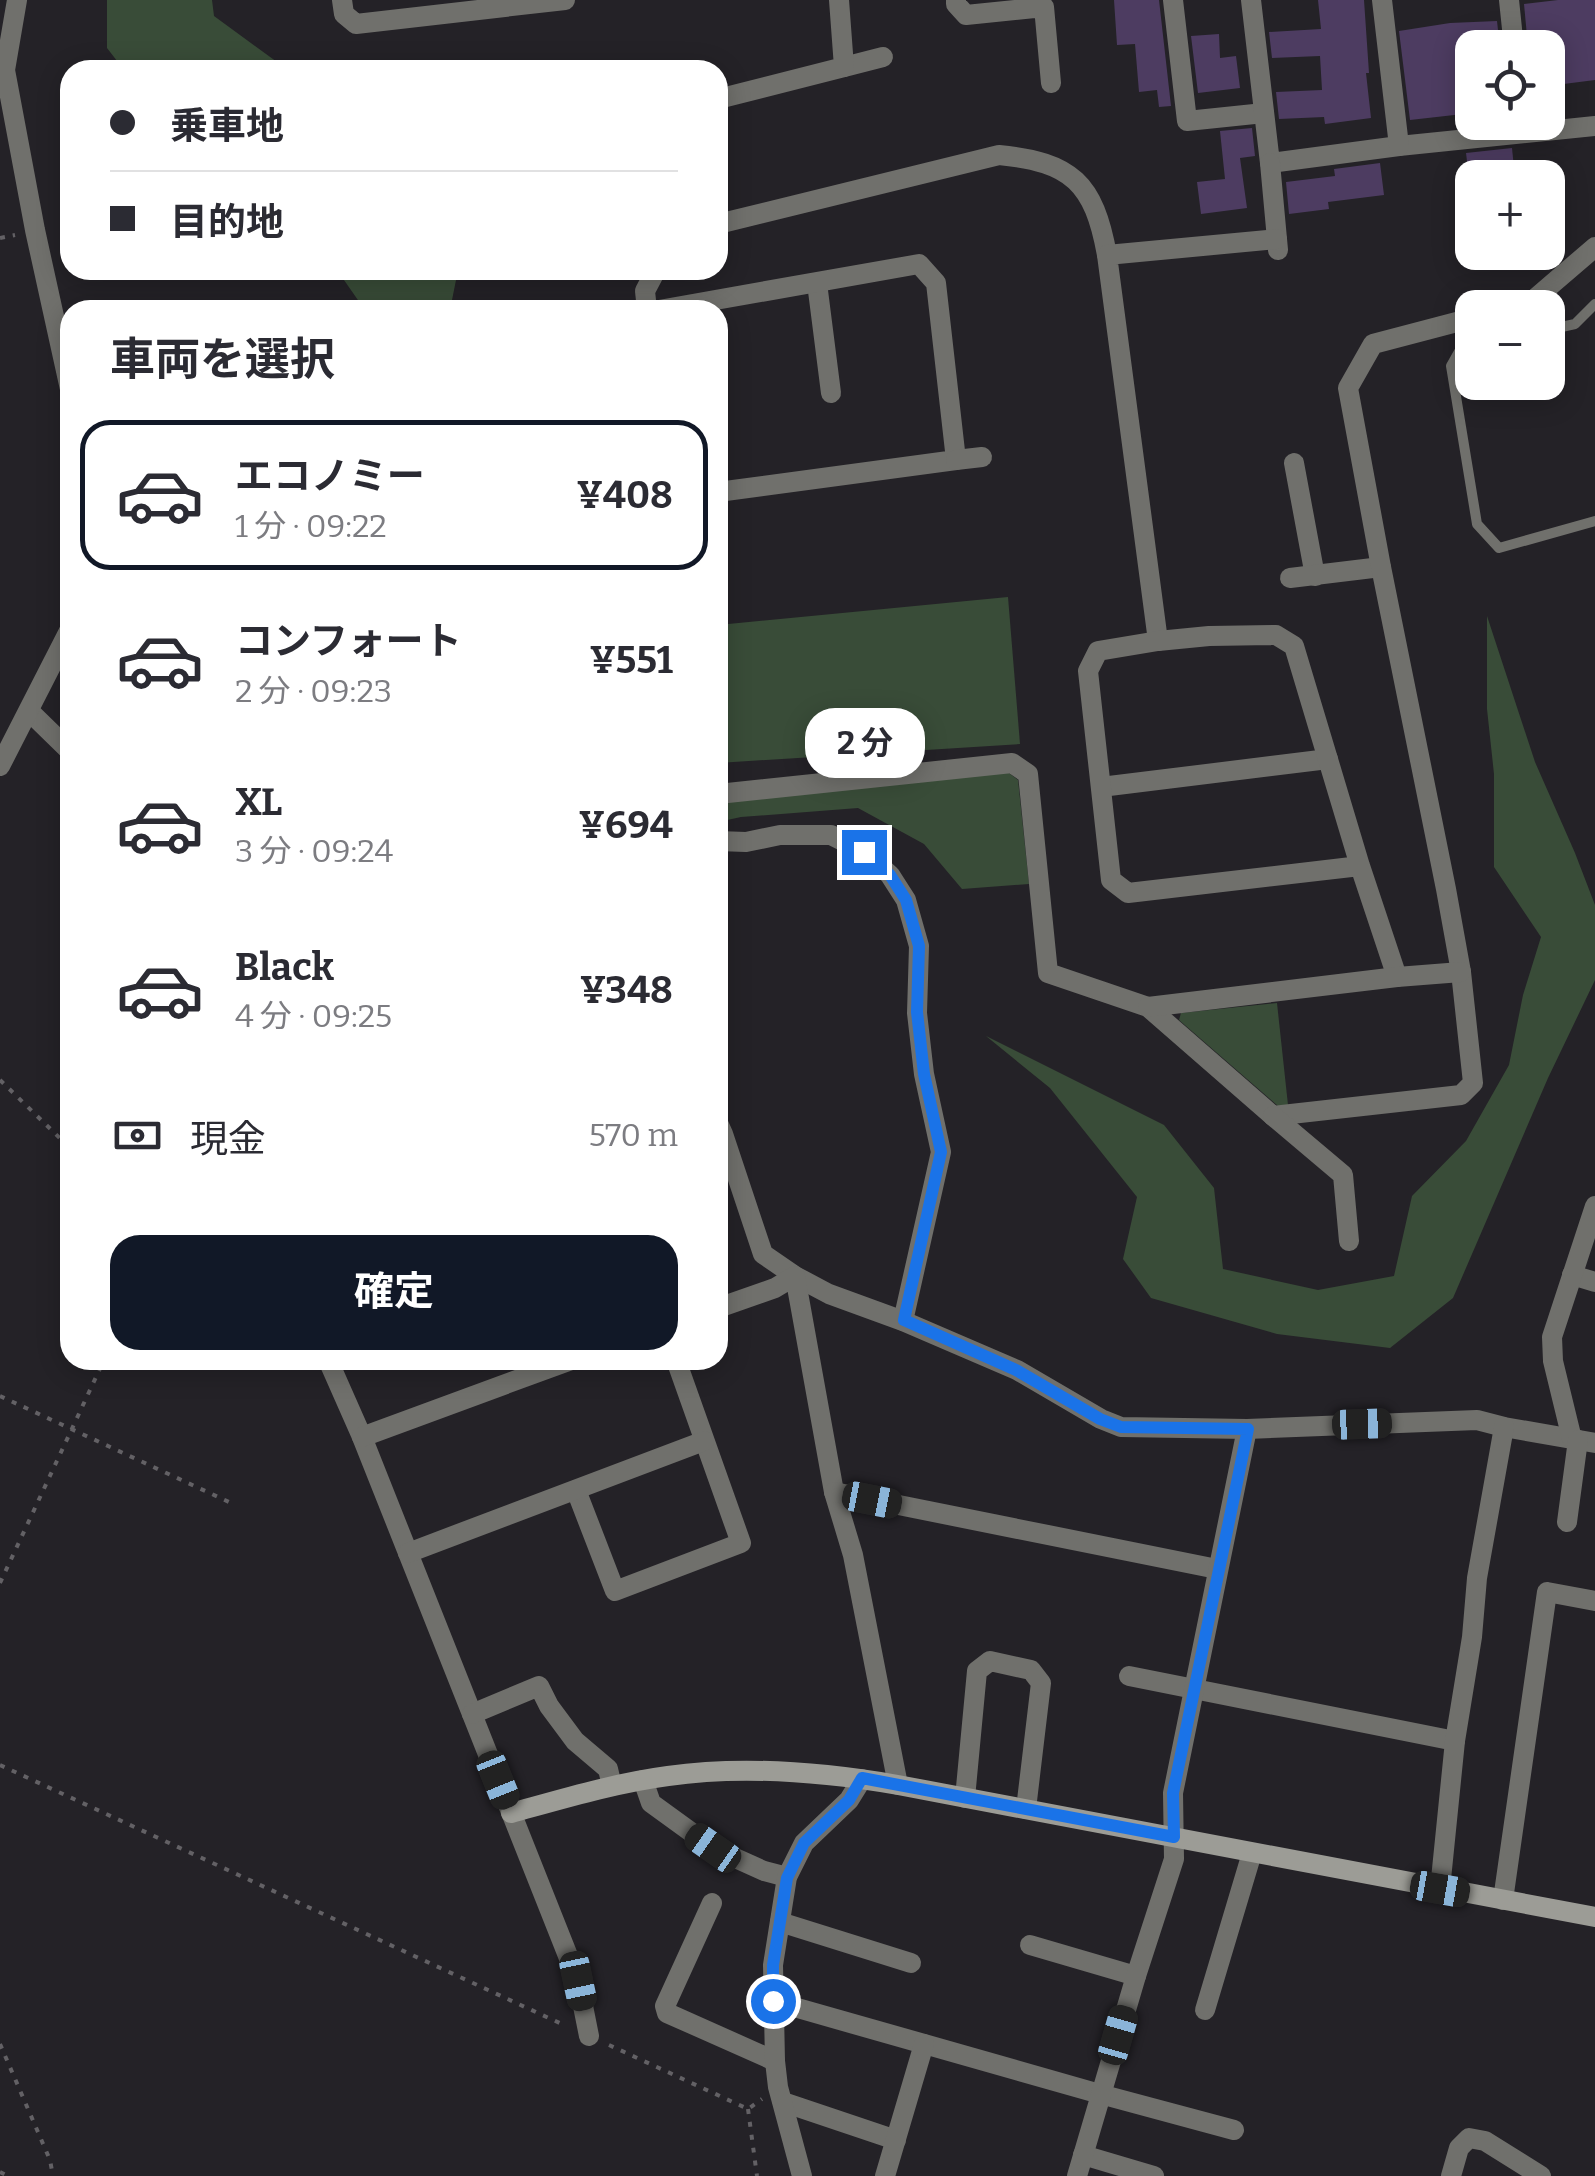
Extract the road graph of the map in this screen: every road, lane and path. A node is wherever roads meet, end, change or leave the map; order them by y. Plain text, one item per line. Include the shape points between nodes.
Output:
1 (17, 0) edge
2 (342, 0) edge
3 (565, 0) edge
4 (839, 0) edge
5 (956, 0) edge
6 (1173, 0) edge
7 (1251, 0) edge
8 (1382, 0) edge
9 (1509, 0) edge
10 (1512, 30) edge
11 (883, 57) dead end
12 (844, 67) junction
13 (1050, 83) dead end
14 (728, 96) edge
15 (1264, 113) junction
16 (1595, 126) edge
17 (1565, 127) edge
18 (1455, 138) edge
19 (1399, 146) junction
20 (1270, 163) junction
21 (728, 222) edge
22 (1595, 247) edge
23 (1107, 256) junction
24 (817, 283) junction
25 (1545, 290) edge
26 (718, 300) edge
27 (1595, 304) edge
28 (1455, 322) edge
29 (1565, 326) edge
30 (60, 342) edge
31 (1455, 359) edge
32 (1455, 390) edge
33 (831, 393) dead end
34 (1457, 400) edge
35 (982, 457) dead end
36 (956, 460) junction
37 (1294, 463) dead end
38 (728, 491) edge
39 (1595, 521) edge
40 (1382, 567) junction
41 (1315, 576) junction
42 (1290, 578) dead end
43 (1158, 641) junction
44 (60, 649) edge
45 (30, 710) junction
46 (60, 741) edge
47 (1328, 758) junction
48 (0, 766) edge
49 (1101, 787) junction
50 (728, 793) edge
51 (728, 841) edge
52 (1360, 866) junction
53 (1461, 972) junction
54 (1397, 978) junction
55 (1148, 1007) junction
56 (0, 1080) edge
57 (1274, 1116) junction
58 (60, 1138) edge
59 (728, 1146) edge
60 (1595, 1206) edge
61 (1349, 1241) dead end
62 (1572, 1275) junction
63 (795, 1276) junction
64 (1595, 1282) edge
65 (728, 1304) edge
66 (904, 1320) junction
67 (99, 1370) edge
68 (332, 1370) edge
69 (545, 1370) edge
70 (679, 1370) edge
71 (0, 1396) edge
72 (1504, 1427) junction
73 (72, 1429) junction
74 (1248, 1429) junction
75 (362, 1437) junction
76 (704, 1441) junction
77 (1582, 1441) edge
78 (576, 1490) junction
79 (834, 1492) junction
80 (229, 1502) dead end
81 (1568, 1522) dead end
82 (408, 1552) junction
83 (1217, 1570) junction
84 (0, 1582) edge
85 (1595, 1601) edge
86 (1130, 1676) dead end
87 (1195, 1689) junction
88 (472, 1714) junction
89 (1455, 1740) junction
90 (0, 1766) edge
91 (862, 1778) junction
92 (643, 1780) junction
93 (898, 1785) junction
94 (612, 1786) junction
95 (965, 1798) junction
96 (1026, 1809) junction
97 (510, 1813) junction
98 (1174, 1837) junction
99 (1252, 1853) junction
100 (787, 1878) junction
101 (1440, 1889) junction
102 (1503, 1900) junction
103 (712, 1903) dead end
104 (1595, 1917) edge
105 (780, 1922) junction
106 (1030, 1945) dead end
107 (911, 1963) dead end
108 (1136, 1976) junction
109 (773, 2001) junction
110 (1205, 2010) dead end
111 (590, 2036) junction
112 (0, 2044) edge
113 (924, 2044) junction
114 (775, 2061) junction
115 (781, 2094) junction
116 (1100, 2094) junction
117 (748, 2109) junction
118 (1234, 2130) dead end
119 (896, 2140) junction
120 (1080, 2166) edge
121 (0, 2172) edge
122 (8, 2176) edge
123 (53, 2176) edge
124 (757, 2176) edge
125 (802, 2176) edge
126 (885, 2176) edge
127 (1154, 2176) edge
128 (1450, 2176) edge
129 (1541, 2176) edge

1 - 30 street via 4,70
2 - 3 street via 344,14 356,24
4 - 12 street
5 - 13 street via 966,15 1044,6
6 - 15 street via 1187,121
7 - 15 street
8 - 19 street
9 - 10 street
11 - 12 street
12 - 14 street
15 - 20 street
16 - 17 street
18 - 19 street
19 - 20 street
20 - 23 street via 1278,246
21 - 23 street via 999,155 1034,158 1066,172 1091,198
22 - 25 street
23 - 43 street
24 - 26 street
24 - 33 street
24 - 36 street via 919,264 936,283
27 - 29 lane
28 - 40 street via 1373,344 1348,388
31 - 32 lane
34 - 39 lane via 1477,524 1499,548
35 - 36 street
36 - 38 street
37 - 41 street
40 - 41 street
40 - 53 street
41 - 42 street
43 - 47 street via 1276,636 1294,646
43 - 49 street via 1098,651 1088,671
44 - 45 street
45 - 46 street
45 - 48 street
47 - 49 street
47 - 52 street
49 - 52 street via 1111,880 1128,892
50 - 55 street via 1012,762 1028,774 1048,973
51 - 66 street via 831,835 864,852 906,900 919,946 917,1012 941,1152
52 - 54 street
53 - 54 street
53 - 57 street via 1474,1083 1461,1094
54 - 55 street
55 - 57 street
56 - 58 path
57 - 61 street via 1343,1176
59 - 63 street via 763,1254
60 - 62 street
62 - 64 street
62 - 77 street via 1552,1336 1552,1361
63 - 65 street
63 - 66 street
63 - 79 street
66 - 74 street via 1121,1427
67 - 73 path
68 - 75 street
69 - 75 street
70 - 76 street
71 - 73 path
72 - 74 street via 1477,1420
72 - 77 street
72 - 89 street
73 - 80 path
73 - 84 path
74 - 83 street
75 - 82 street
76 - 78 street
76 - 78 street via 741,1543 615,1591
77 - 81 street
78 - 82 street
79 - 83 street
79 - 93 street
82 - 88 street
83 - 87 street
85 - 102 street via 1547,1592
86 - 87 street
87 - 89 street
87 - 98 street via 1173,1793
88 - 94 street via 539,1686 575,1740 608,1768
88 - 97 street
89 - 101 street
90 - 111 path
91 - 92 street via 734,1771
91 - 93 street
91 - 100 street via 804,1843
92 - 94 street
92 - 100 street via 651,1803 713,1848
93 - 95 street
94 - 97 street
95 - 96 street
95 - 96 street via 978,1671 990,1661 1032,1670 1040,1682
96 - 98 street
97 - 111 street via 578,1981
98 - 99 street
98 - 108 street via 1174,1860
99 - 101 street
99 - 110 street
100 - 105 street
101 - 102 street
102 - 104 street
103 - 114 street via 665,2006 668,2014
105 - 107 street
105 - 109 street
106 - 108 street
108 - 116 street
109 - 113 street
109 - 114 street
111 - 117 path
112 - 123 path
113 - 116 street
113 - 119 street
114 - 115 street
115 - 117 path
115 - 119 street
115 - 125 street
116 - 118 street
116 - 120 street
117 - 124 path
119 - 126 street
120 - 127 street
121 - 122 path
128 - 129 street via 1468,2138 1485,2141

